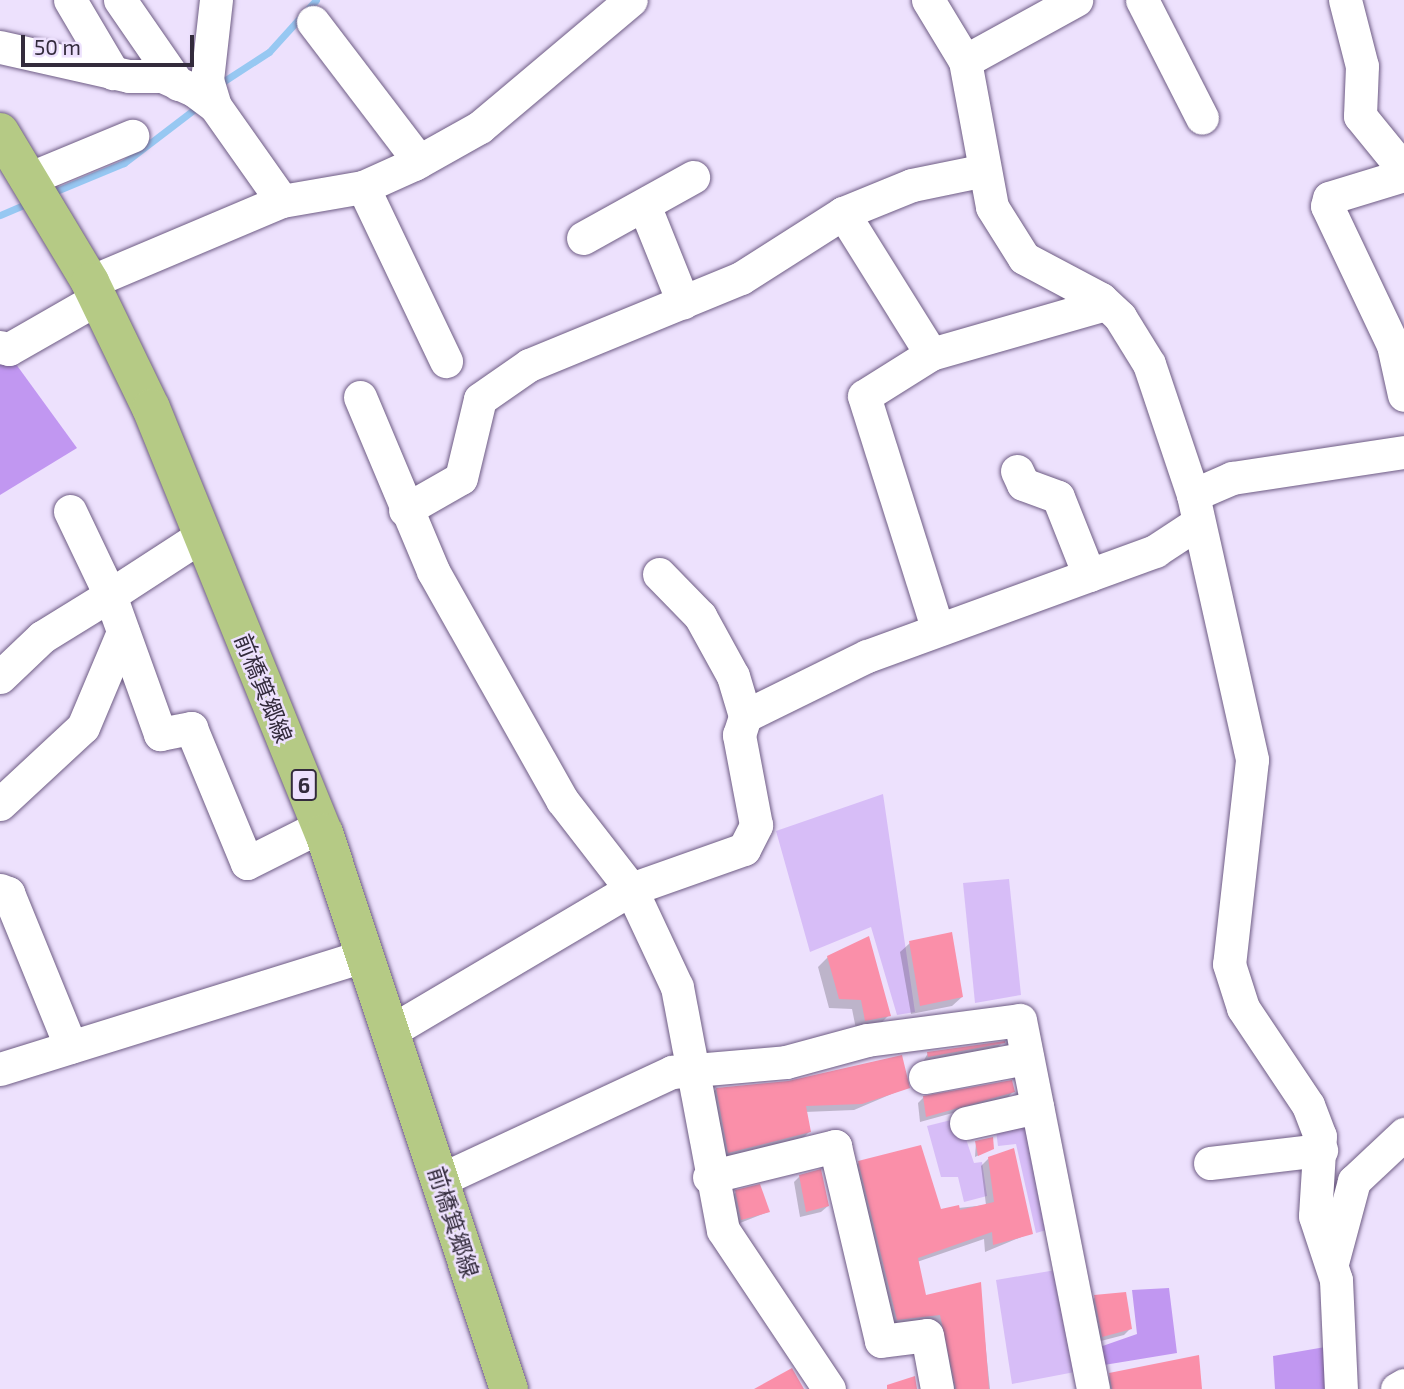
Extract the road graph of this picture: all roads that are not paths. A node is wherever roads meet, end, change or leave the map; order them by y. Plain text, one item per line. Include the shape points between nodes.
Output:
1 (70, 0) edge
2 (120, 0) edge
3 (216, 0) edge
4 (631, 0) edge
5 (928, 0) edge
6 (1076, 0) edge
7 (1142, 0) edge
8 (1345, 0) edge
9 (313, 22) dead end
10 (1, 45) edge
11 (965, 61) junction
12 (113, 72) junction
13 (178, 84) junction
14 (215, 106) junction
15 (1202, 118) dead end
16 (0, 132) edge
17 (132, 136) dead end
18 (419, 161) junction
19 (980, 171) junction
20 (1404, 172) edge
21 (693, 177) dead end
22 (363, 187) junction
23 (34, 189) junction
24 (282, 201) junction
25 (643, 205) junction
26 (843, 214) junction
27 (583, 238) dead end
28 (94, 290) junction
29 (684, 302) junction
30 (1105, 304) junction
31 (0, 347) edge
32 (931, 354) junction
33 (446, 361) dead end
34 (1404, 395) edge
35 (360, 397) dead end
36 (1404, 452) edge
37 (1017, 471) dead end
38 (1195, 509) junction
39 (405, 510) junction
40 (70, 511) dead end
41 (201, 536) junction
42 (659, 574) dead end
43 (1089, 575) junction
44 (110, 596) junction
45 (939, 630) junction
46 (123, 632) junction
47 (0, 677) edge
48 (745, 716) junction
49 (0, 804) edge
50 (321, 826) junction
51 (631, 889) junction
52 (0, 890) edge
53 (365, 955) junction
54 (391, 1031) junction
55 (71, 1047) junction
56 (1027, 1058) junction
57 (0, 1069) edge
58 (688, 1071) junction
59 (925, 1077) dead end
60 (1037, 1107) junction
61 (966, 1123) dead end
62 (1404, 1134) edge
63 (1321, 1150) junction
64 (1210, 1163) dead end
65 (709, 1177) junction
66 (440, 1180) junction
67 (1332, 1263) junction
68 (1404, 1384) edge
69 (509, 1389) edge
70 (829, 1389) edge
71 (937, 1389) edge
72 (1093, 1389) edge
73 (1341, 1389) edge
74 (1397, 1389) edge

1 - 12 street
2 - 13 street
3 - 14 street via 207,80
4 - 18 street via 539,83 480,127
5 - 11 street
6 - 11 street
7 - 15 street
8 - 20 street via 1362,66 1357,108
9 - 18 street
10 - 12 street
11 - 19 street via 980,128
12 - 13 street via 162,76
13 - 14 street
14 - 24 street
16 - 23 main road, 前橋箕郷線 / 6
17 - 23 street
18 - 22 street
19 - 26 street via 912,185
19 - 30 street via 992,207 1024,258
20 - 34 street via 1329,198 1327,206 1393,345
21 - 25 street
22 - 24 street
22 - 33 street
23 - 28 main road, 前橋箕郷線 / 6
24 - 28 street
25 - 27 street
25 - 29 street
26 - 29 street via 741,278
26 - 32 street
28 - 31 street via 9,349
28 - 41 main road, 前橋箕郷線 / 6
29 - 39 street via 529,365 480,399 461,478
30 - 32 street
30 - 38 street via 1149,364
32 - 45 street via 864,396
35 - 39 street
36 - 38 street via 1232,478
37 - 43 street via 1023,484 1058,497
38 - 43 street via 1155,551
38 - 63 street via 1252,760 1250,814 1228,942 1233,988 1308,1105
39 - 51 street via 562,800
40 - 44 street
41 - 44 street
41 - 50 main road, 前橋箕郷線 / 6
42 - 48 street via 700,616 733,676
43 - 45 street
44 - 46 street
44 - 47 street via 42,637
45 - 48 street via 867,656
46 - 49 street via 83,727
46 - 50 street via 160,734 191,728 247,863
48 - 51 street via 739,735 755,798 752,839 729,859
50 - 53 main road, 前橋箕郷線 / 6
51 - 54 street
51 - 58 street via 677,987
52 - 55 street via 8,893
53 - 54 main road, 前橋箕郷線 / 6
53 - 55 street
54 - 66 main road, 前橋箕郷線 / 6
55 - 57 street
56 - 58 street via 1020,1020 867,1040 786,1062
56 - 59 street
56 - 60 street
58 - 65 street
58 - 66 street via 628,1090
60 - 61 street
60 - 72 street
62 - 67 street via 1354,1181
63 - 64 street
63 - 67 street via 1315,1216
65 - 70 street via 723,1230
65 - 71 street via 835,1146 881,1341 927,1335
66 - 69 main road, 前橋箕郷線 / 6
67 - 73 street via 1341,1312
68 - 74 street

